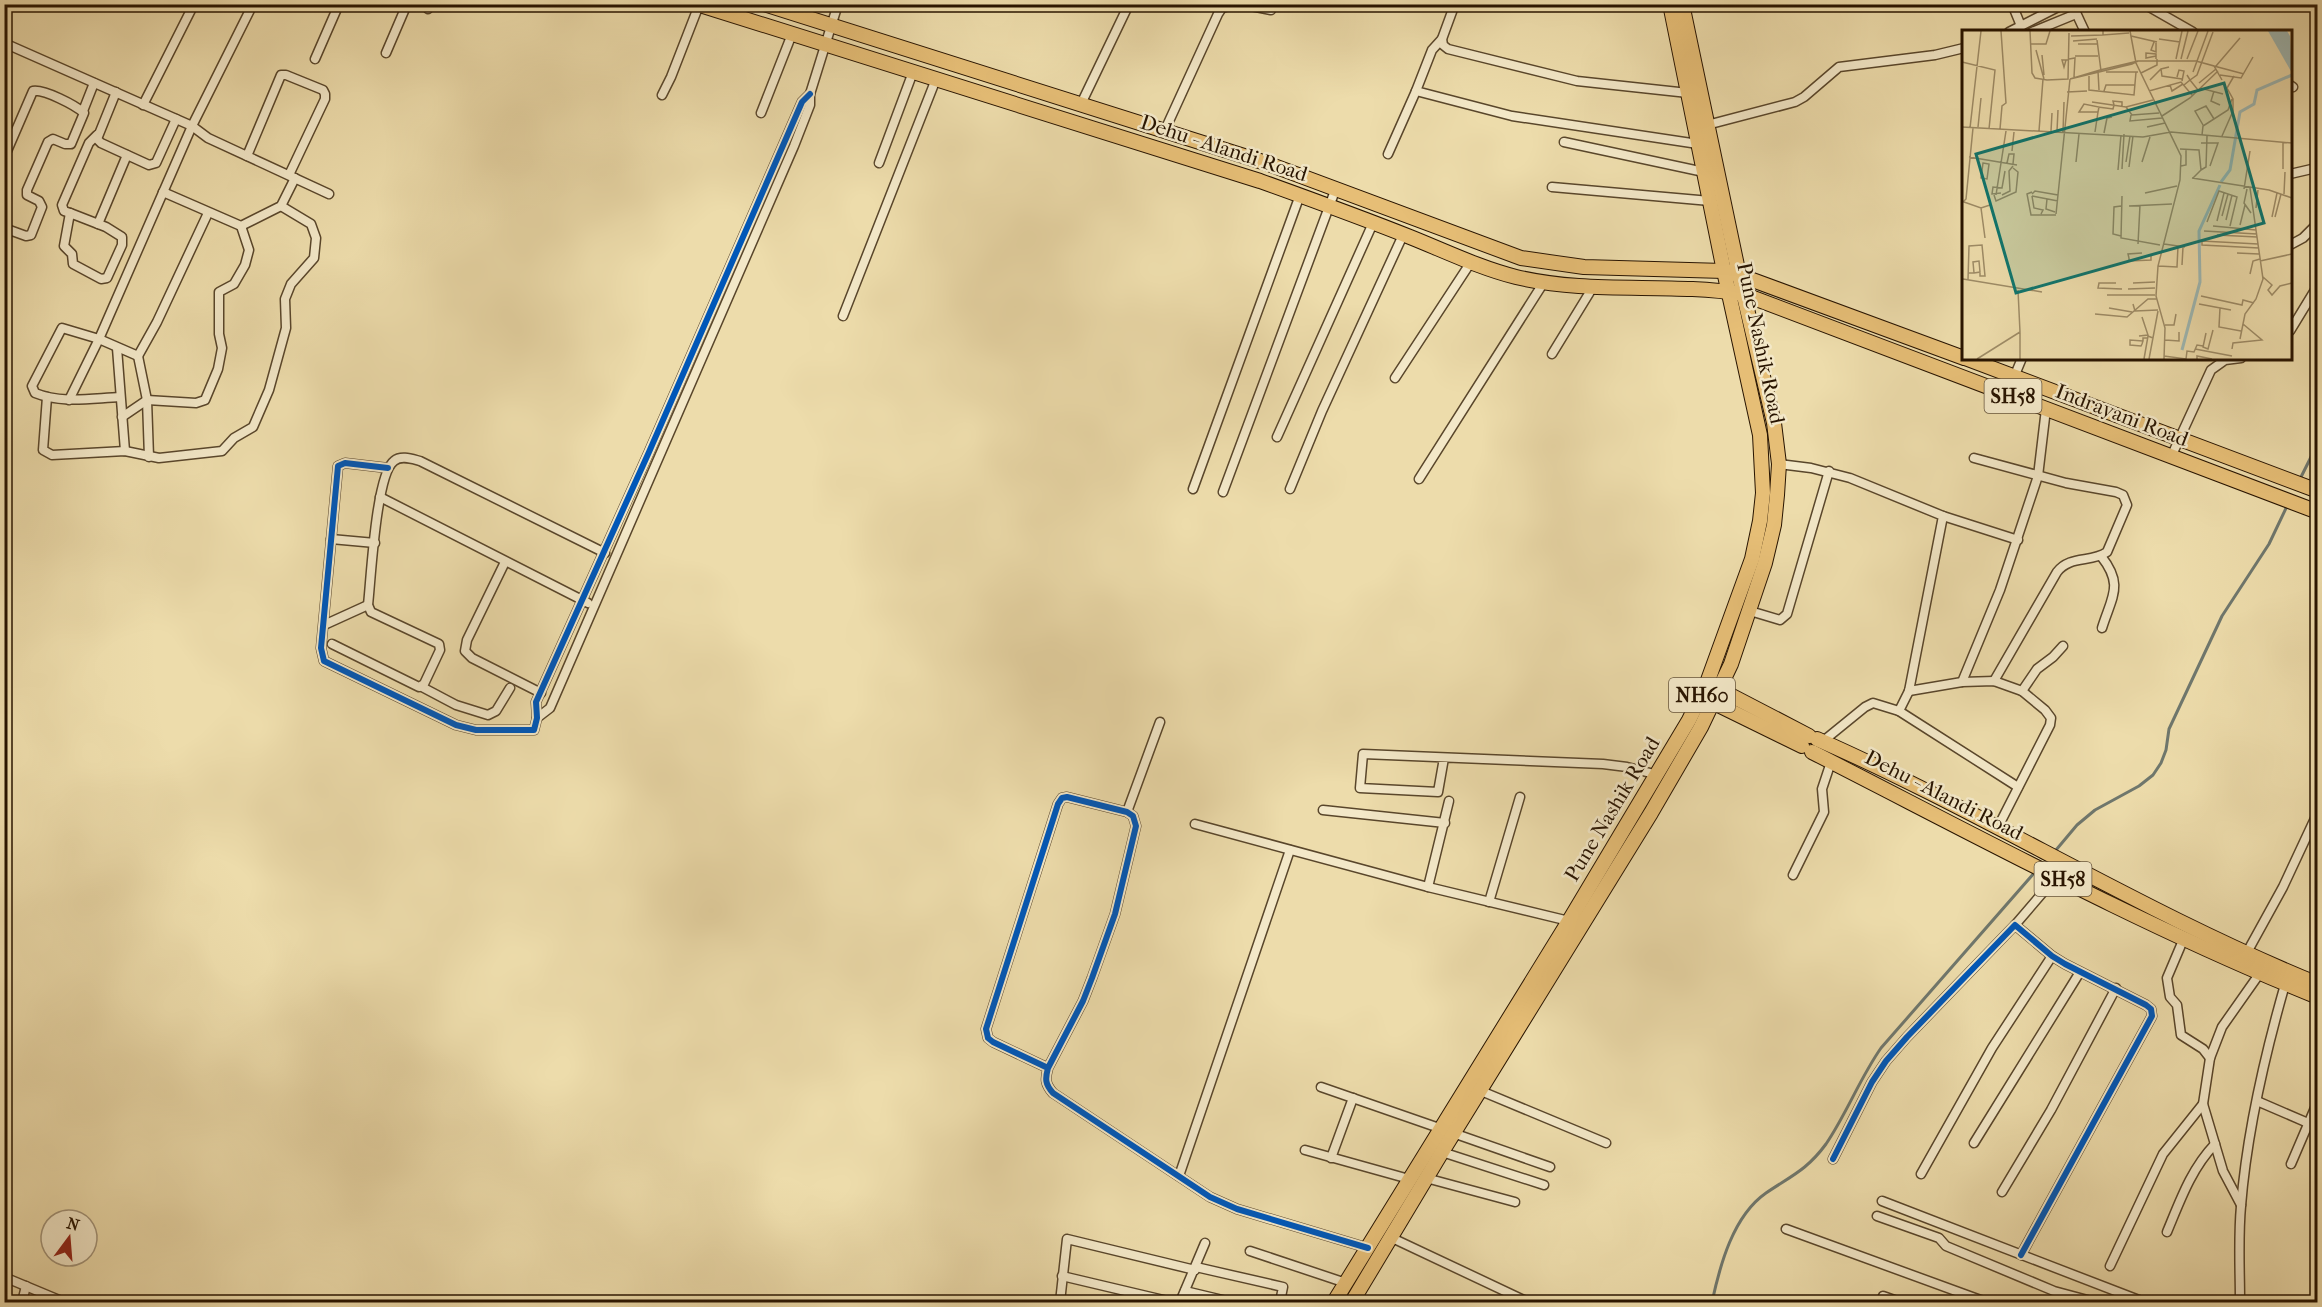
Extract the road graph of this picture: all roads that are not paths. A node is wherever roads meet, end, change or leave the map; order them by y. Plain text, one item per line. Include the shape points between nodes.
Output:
1 (194, 4) edge
2 (253, 4) edge
3 (339, 4) edge
4 (407, 4) edge
5 (764, 4) edge
6 (838, 4) edge
7 (1130, 4) edge
8 (1236, 4) edge
9 (1241, 4) edge
10 (1451, 4) edge
11 (1670, 4) edge
12 (1682, 4) edge
13 (2012, 4) edge
14 (2038, 4) edge
15 (2064, 4) edge
16 (2072, 4) edge
17 (2144, 4) edge
18 (698, 5) edge
19 (1271, 10) dead end
20 (806, 11) edge
21 (2076, 14) junction
22 (2042, 16) junction
23 (831, 26) junction
24 (2021, 26) junction
25 (2013, 30) edge
26 (2037, 30) edge
27 (2084, 30) edge
28 (2190, 30) edge
29 (792, 34) junction
30 (1442, 39) junction
31 (4, 43) edge
32 (825, 44) junction
33 (1962, 48) edge
34 (386, 53) dead end
35 (315, 59) dead end
36 (914, 72) junction
37 (936, 79) junction
38 (94, 83) junction
39 (1416, 91) junction
40 (116, 92) junction
41 (810, 93) junction
42 (1688, 93) junction
43 (662, 95) dead end
44 (1081, 104) junction
45 (143, 105) junction
46 (83, 111) junction
47 (761, 113) dead end
48 (176, 119) junction
49 (1707, 125) junction
50 (192, 126) junction
51 (1165, 130) junction
52 (97, 135) junction
53 (1564, 142) dead end
54 (1698, 144) junction
55 (1388, 154) dead end
56 (127, 155) junction
57 (247, 156) junction
58 (778, 157) junction
59 (4, 158) edge
60 (788, 161) junction
61 (879, 163) dead end
62 (2317, 169) edge
63 (1704, 171) junction
64 (2292, 174) edge
65 (292, 177) junction
66 (1552, 187) dead end
67 (1336, 188) junction
68 (163, 192) junction
69 (329, 194) dead end
70 (1300, 195) junction
71 (1710, 201) junction
72 (1330, 205) junction
73 (281, 206) junction
74 (70, 213) junction
75 (208, 213) junction
76 (1373, 223) junction
77 (2318, 223) edge
78 (98, 224) junction
79 (241, 226) junction
80 (4, 228) edge
81 (1404, 235) junction
82 (2292, 243) edge
83 (1471, 262) junction
84 (1724, 271) junction
85 (1738, 275) junction
86 (1545, 282) junction
87 (2318, 285) edge
88 (1593, 287) junction
89 (1728, 292) junction
90 (1743, 294) junction
91 (843, 316) dead end
92 (2292, 328) edge
93 (99, 339) junction
94 (117, 348) junction
95 (1552, 354) dead end
96 (138, 356) junction
97 (1962, 357) edge
98 (1970, 360) edge
99 (2021, 360) edge
100 (2225, 360) edge
101 (2014, 376) junction
102 (1395, 378) dead end
103 (2007, 394) junction
104 (47, 397) junction
105 (120, 397) junction
106 (69, 400) junction
107 (147, 400) junction
108 (2046, 409) junction
109 (122, 417) junction
110 (1277, 437) dead end
111 (2179, 439) junction
112 (125, 451) junction
113 (149, 457) junction
114 (2171, 457) junction
115 (1974, 458) dead end
116 (1779, 464) junction
117 (388, 468) junction
118 (1828, 471) junction
119 (2038, 476) junction
120 (1419, 479) dead end
121 (2305, 486) edge
122 (1193, 489) dead end
123 (1290, 489) dead end
124 (1222, 492) dead end
125 (380, 498) junction
126 (2318, 512) edge
127 (1943, 516) junction
128 (332, 539) junction
129 (2018, 540) junction
130 (375, 543) junction
131 (605, 553) junction
132 (2101, 556) junction
133 (506, 562) junction
134 (583, 601) junction
135 (368, 604) junction
136 (593, 605) junction
137 (1750, 611) junction
138 (324, 625) junction
139 (2102, 628) dead end
140 (332, 644) dead end
141 (2064, 646) dead end
142 (1994, 681) junction
143 (1962, 682) junction
144 (1714, 686) junction
145 (422, 687) junction
146 (510, 688) dead end
147 (2022, 691) junction
148 (1910, 692) junction
149 (541, 693) junction
150 (1707, 700) junction
151 (1899, 711) junction
152 (537, 718) junction
153 (1160, 722) dead end
154 (1812, 743) junction
155 (1444, 758) junction
156 (1831, 762) junction
157 (1658, 775) junction
158 (2018, 787) junction
159 (1520, 797) dead end
160 (1449, 801) dead end
161 (1323, 810) dead end
162 (1127, 812) junction
163 (2318, 812) edge
164 (1444, 823) junction
165 (1195, 824) dead end
166 (1998, 827) junction
167 (1290, 850) junction
168 (1793, 875) dead end
169 (2057, 876) junction
170 (1428, 887) junction
171 (1489, 902) junction
172 (1569, 921) junction
173 (2015, 926) junction
174 (2184, 938) junction
175 (2052, 956) junction
176 (2243, 959) junction
177 (2080, 972) junction
178 (2260, 973) junction
179 (2287, 978) junction
180 (2318, 984) edge
181 (2116, 988) junction
182 (2318, 997) edge
183 (2210, 1058) junction
184 (1048, 1068) junction
185 (1321, 1087) dead end
186 (1481, 1091) junction
187 (1353, 1098) junction
188 (2257, 1101) junction
189 (2318, 1101) edge
190 (2203, 1104) junction
191 (2308, 1123) junction
192 (1448, 1131) junction
193 (1606, 1143) dead end
194 (1974, 1143) dead end
195 (2215, 1144) junction
196 (1305, 1150) dead end
197 (1442, 1152) junction
198 (1331, 1158) junction
199 (1833, 1159) dead end
200 (2291, 1164) dead end
201 (1550, 1167) dead end
202 (1921, 1174) dead end
203 (1179, 1176) junction
204 (1426, 1178) junction
205 (1409, 1179) junction
206 (1544, 1185) dead end
207 (2002, 1192) dead end
208 (1882, 1201) dead end
209 (1515, 1203) dead end
210 (2241, 1205) junction
211 (1877, 1216) dead end
212 (1786, 1229) dead end
213 (2167, 1232) dead end
214 (1390, 1237) junction
215 (1205, 1243) dead end
216 (1368, 1248) junction
217 (1250, 1251) dead end
218 (2021, 1255) junction
219 (2110, 1266) dead end
220 (1195, 1269) junction
221 (1062, 1276) junction
222 (4, 1277) edge
223 (1346, 1283) junction
224 (26, 1286) junction
225 (1185, 1291) junction
226 (1883, 1296) dead end
227 (1518, 1300) edge
228 (22, 1302) edge
229 (64, 1302) edge
230 (1060, 1302) edge
231 (1172, 1302) edge
232 (1180, 1302) edge
233 (1231, 1302) edge
234 (1280, 1302) edge
235 (1334, 1302) edge
236 (1352, 1302) edge
237 (1528, 1302) edge
238 (1900, 1302) edge
239 (1986, 1302) edge
240 (2095, 1302) edge
241 (2144, 1302) edge
242 (2240, 1302) edge

1 - 45 street
2 - 50 street
3 - 35 street
4 - 34 street
5 - 20 main road, Dehu - Alandi Road
6 - 23 street
7 - 44 street
8 - 51 street via 1218,14
9 - 19 street
10 - 30 street via 1453,9
11 - 42 main road, Pune Nashik Road / NH60
12 - 49 main road, Pune Nashik Road / NH60
13 - 24 street
14 - 22 street
15 - 22 street
16 - 21 street
17 - 28 street
18 - 29 main road, Dehu - Alandi Road
18 - 43 street
20 - 23 main road, Dehu - Alandi Road
21 - 26 street
21 - 27 street
22 - 24 street
23 - 32 street
23 - 44 main road, Dehu - Alandi Road
24 - 25 street
29 - 32 main road, Dehu - Alandi Road
29 - 47 street
30 - 39 street via 1432,50
30 - 42 street via 1448,49 1566,79
31 - 38 street
32 - 36 main road, Dehu - Alandi Road
32 - 41 street
33 - 49 street via 1839,66 1795,102
36 - 37 main road, Dehu - Alandi Road
36 - 61 street
37 - 70 main road, Dehu - Alandi Road
37 - 91 street
38 - 40 street
38 - 46 street
39 - 54 street via 1512,116
39 - 55 street
40 - 45 street
40 - 52 street
41 - 58 street via 802,102
41 - 60 street via 810,105
42 - 54 main road, Pune Nashik Road / NH60
44 - 51 main road, Dehu - Alandi Road
45 - 48 street
46 - 59 street via 33,91
46 - 80 street via 71,144 53,139 48,142 27,190 27,195 42,207 31,236
48 - 50 street
48 - 56 street via 153,165
49 - 85 main road, Pune Nashik Road / NH60
50 - 57 street
50 - 68 street
51 - 67 main road, Dehu - Alandi Road
52 - 56 street via 98,141
52 - 74 street via 88,142 62,206
53 - 63 street
54 - 63 main road, Pune Nashik Road / NH60
56 - 78 street
57 - 65 street
57 - 65 street via 281,75 323,90 325,99
58 - 60 street
58 - 131 street
60 - 136 street
62 - 64 street
63 - 71 main road, Pune Nashik Road / NH60
65 - 69 street
65 - 73 street
66 - 71 street
67 - 72 street
67 - 84 main road, Dehu - Alandi Road via 1521,258 1584,267
68 - 75 street
68 - 93 street
70 - 72 main road, Dehu - Alandi Road
70 - 122 street
71 - 84 main road, Pune Nashik Road / NH60
72 - 76 main road, Dehu - Alandi Road
72 - 124 street
73 - 79 street
73 - 113 street via 311,224 316,238 314,258 291,284 285,299 286,328 269,390 253,427 222,451
74 - 78 street
74 - 78 street via 63,246 72,254 73,264 104,279 110,275 124,241 120,234
75 - 79 street
75 - 96 street via 158,322
76 - 81 main road, Dehu - Alandi Road
76 - 110 street
77 - 82 street
79 - 107 street via 249,250 234,284 219,292 222,348 205,400
81 - 83 main road, Dehu - Alandi Road
81 - 123 street
83 - 86 main road, Dehu - Alandi Road
83 - 102 street
84 - 85 main road, Dehu - Alandi Road
84 - 89 main road, Pune Nashik Road / NH60
85 - 90 main road, Pune Nashik Road / NH60
85 - 97 main road, Indrayani Road / SH58
86 - 88 main road, Dehu - Alandi Road
86 - 120 street
87 - 92 street
88 - 89 main road, Dehu - Alandi Road
88 - 95 street
89 - 90 main road, Dehu - Alandi Road
89 - 144 main road, Pune Nashik Road / NH60 via 1760,435 1763,493 1752,559
90 - 103 main road, Indrayani Road / SH58
90 - 116 main road, Pune Nashik Road / NH60 via 1774,423
93 - 94 street
93 - 104 street via 62,328 32,386 35,393
93 - 106 street
94 - 96 street
94 - 105 street
96 - 107 street
98 - 101 main road, Indrayani Road / SH58
99 - 101 street
100 - 111 street via 2211,370
101 - 103 street
101 - 111 main road, Indrayani Road / SH58
103 - 108 main road, Indrayani Road / SH58
104 - 106 street
104 - 112 street via 43,450 52,455
105 - 106 street
105 - 109 street
107 - 109 street
107 - 113 street
108 - 114 main road, Indrayani Road / SH58
108 - 119 street
109 - 112 street
111 - 114 street
111 - 121 main road, Indrayani Road / SH58
112 - 113 street
114 - 126 main road, Indrayani Road / SH58
115 - 119 street
116 - 118 street
116 - 137 main road, Pune Nashik Road / NH60 via 1774,525
117 - 125 street
117 - 128 street via 345,463 338,466
117 - 131 street via 404,457 420,461
118 - 127 street
118 - 137 street via 1787,614 1780,620
119 - 129 street
119 - 132 street via 2123,495 2127,505 2110,546
125 - 130 street
125 - 133 street
127 - 129 street
127 - 148 street
128 - 130 street
128 - 138 street
129 - 143 street
130 - 135 street
131 - 134 street
132 - 139 street via 2115,581
132 - 142 street via 2062,565
133 - 134 street
133 - 149 street via 465,651
134 - 136 street
134 - 149 street
135 - 138 street
135 - 145 street via 376,615 441,646
136 - 152 street via 550,708
137 - 144 main road, Pune Nashik Road / NH60
138 - 152 street via 324,661 456,725 476,730 534,730
140 - 145 street
141 - 147 street via 2037,669
142 - 143 street
142 - 147 street
143 - 148 street
144 - 150 main road, Pune Nashik Road / NH60
144 - 154 main road, Dehu - Alandi Road / SH58
145 - 146 street via 456,705 488,715 496,711
147 - 158 street via 2051,718
148 - 151 street
149 - 152 street via 536,702
150 - 154 main road, Dehu - Alandi Road / SH58
150 - 157 main road, Pune Nashik Road / NH60
150 - 186 main road, Pune Nashik Road / NH60 via 1652,813
151 - 154 street via 1873,703
151 - 158 street
153 - 162 street
154 - 156 main road, Dehu - Alandi Road / SH58
154 - 166 main road, Dehu - Alandi Road / SH58
155 - 155 street via 1364,754 1360,788 1438,792
155 - 157 street via 1610,765
156 - 168 street via 1822,789 1824,812
156 - 169 main road, Dehu - Alandi Road / SH58
157 - 172 main road, Pune Nashik Road / NH60
158 - 166 street
159 - 171 street
160 - 164 street
161 - 164 street
162 - 184 street via 1136,826 1115,914 1083,1001
162 - 184 street via 1073,798 1062,798 1058,804 986,1029 988,1038
163 - 176 street
164 - 170 street
165 - 167 street
166 - 176 main road, Dehu - Alandi Road / SH58
167 - 170 street
167 - 203 street
169 - 173 street
169 - 174 main road, Dehu - Alandi Road / SH58
170 - 171 street
171 - 172 street
172 - 192 main road, Pune Nashik Road / NH60
173 - 175 street
173 - 199 street via 1886,1061
174 - 176 main road, Dehu - Alandi Road / SH58
174 - 183 street via 2167,978 2167,988 2177,1005 2181,1035
175 - 177 street
175 - 202 street via 1992,1048
176 - 178 main road, Dehu - Alandi Road / SH58
176 - 179 main road, Dehu - Alandi Road / SH58
177 - 181 street
177 - 194 street
178 - 179 main road, Dehu - Alandi Road / SH58
178 - 183 street via 2222,1027
179 - 180 main road, Dehu - Alandi Road / SH58
179 - 182 main road, Dehu - Alandi Road / SH58
179 - 188 street
181 - 207 street
181 - 218 street via 2146,1005 2152,1016
183 - 190 street
184 - 203 street via 1046,1086 1053,1093
185 - 187 street
186 - 192 main road, Pune Nashik Road / NH60
186 - 193 street
187 - 192 street
187 - 198 street
188 - 191 street
188 - 210 street
189 - 191 street
190 - 195 street
190 - 219 street via 2163,1154
191 - 200 street
192 - 197 main road, Pune Nashik Road / NH60
192 - 201 street
192 - 205 main road, Pune Nashik Road / NH60
195 - 210 street via 2227,1180
195 - 213 street via 2192,1173
196 - 198 street
197 - 204 main road, Pune Nashik Road / NH60
197 - 206 street
198 - 205 street
203 - 216 street via 1237,1209
204 - 209 street
204 - 214 main road, Pune Nashik Road / NH60
205 - 216 main road, Pune Nashik Road / NH60
208 - 218 street
210 - 242 street
211 - 240 street via 1939,1238 1946,1246 2045,1288
212 - 239 street
214 - 227 street
214 - 236 main road, Pune Nashik Road / NH60
215 - 220 street
216 - 223 main road, Pune Nashik Road / NH60
217 - 223 street
218 - 241 street
220 - 221 street via 1067,1239
220 - 225 street
220 - 234 street via 1283,1287
221 - 230 street
221 - 231 street
222 - 224 street
223 - 235 main road, Pune Nashik Road / NH60
224 - 228 street
224 - 229 street
225 - 232 street
225 - 233 street
226 - 238 street
227 - 237 street

